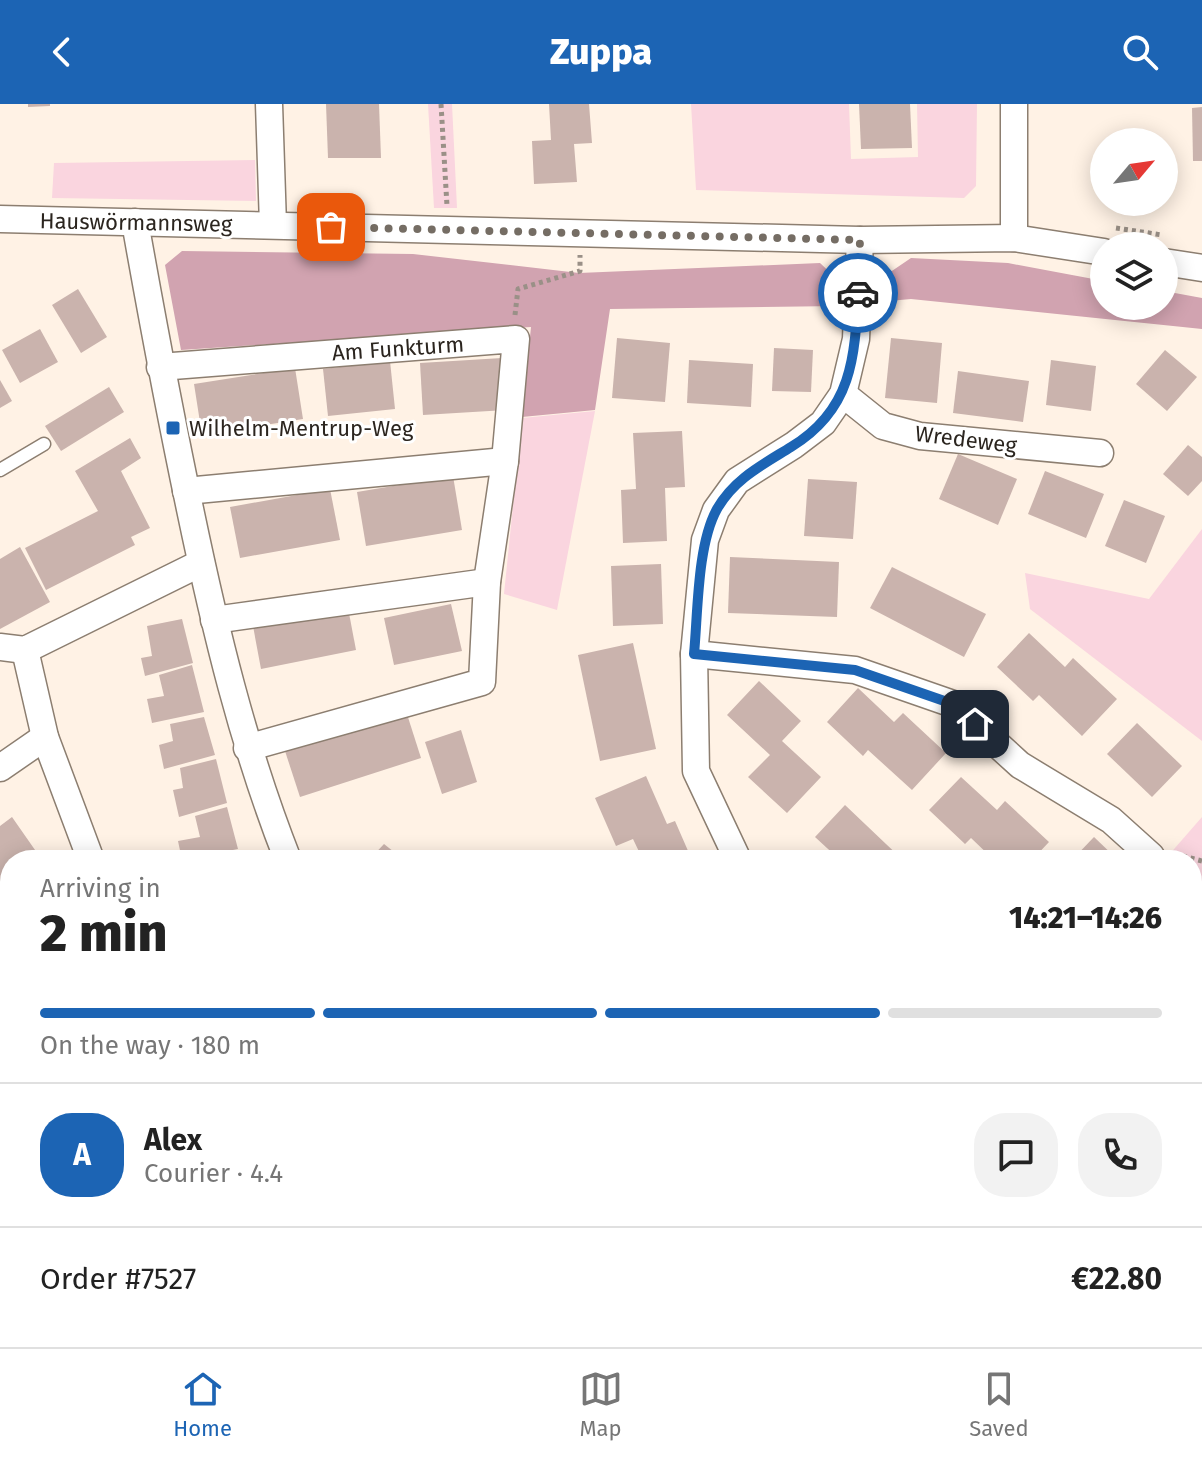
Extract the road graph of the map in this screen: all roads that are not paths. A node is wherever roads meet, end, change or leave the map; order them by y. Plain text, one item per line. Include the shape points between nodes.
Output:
1 (269, 104) edge
2 (1014, 104) edge
3 (0, 219) edge
4 (135, 222) junction
5 (273, 225) junction
6 (1014, 238) junction
7 (860, 240) junction
8 (1090, 250) edge
9 (1178, 264) edge
10 (1202, 268) edge
11 (160, 367) junction
12 (843, 394) junction
13 (44, 444) dead end
14 (1100, 453) dead end
15 (505, 461) junction
16 (0, 470) edge
17 (186, 491) junction
18 (201, 563) junction
19 (487, 582) junction
20 (214, 620) junction
21 (13, 648) edge
22 (694, 654) junction
23 (45, 737) junction
24 (247, 748) junction
25 (0, 768) edge
26 (84, 850) edge
27 (284, 850) edge
28 (733, 850) edge
29 (1143, 850) edge

1 - 5 street
2 - 6 street
3 - 4 street, Hauswörmannsweg
4 - 5 street, Hauswörmannsweg
4 - 11 street
5 - 7 street, Hauswörmannsweg
6 - 7 street, Hauswörmannsweg
6 - 8 street, Hauswörmannsweg
7 - 12 street via 856,339
9 - 10 street
11 - 15 street, Am Funkturm via 516,339
11 - 17 street
12 - 14 street, Wredeweg via 883,426 920,436
12 - 22 street via 823,423 737,481 716,510 705,540
13 - 16 lane
15 - 17 street
15 - 19 street, Am Funkturm
17 - 18 street
18 - 20 street
18 - 21 street
19 - 20 street
19 - 24 street, Am Funkturm via 482,682
20 - 24 street
21 - 23 street
22 - 28 street via 696,771
22 - 29 street via 855,670 953,704 1020,765 1111,820
23 - 25 street
23 - 26 street
24 - 27 street

